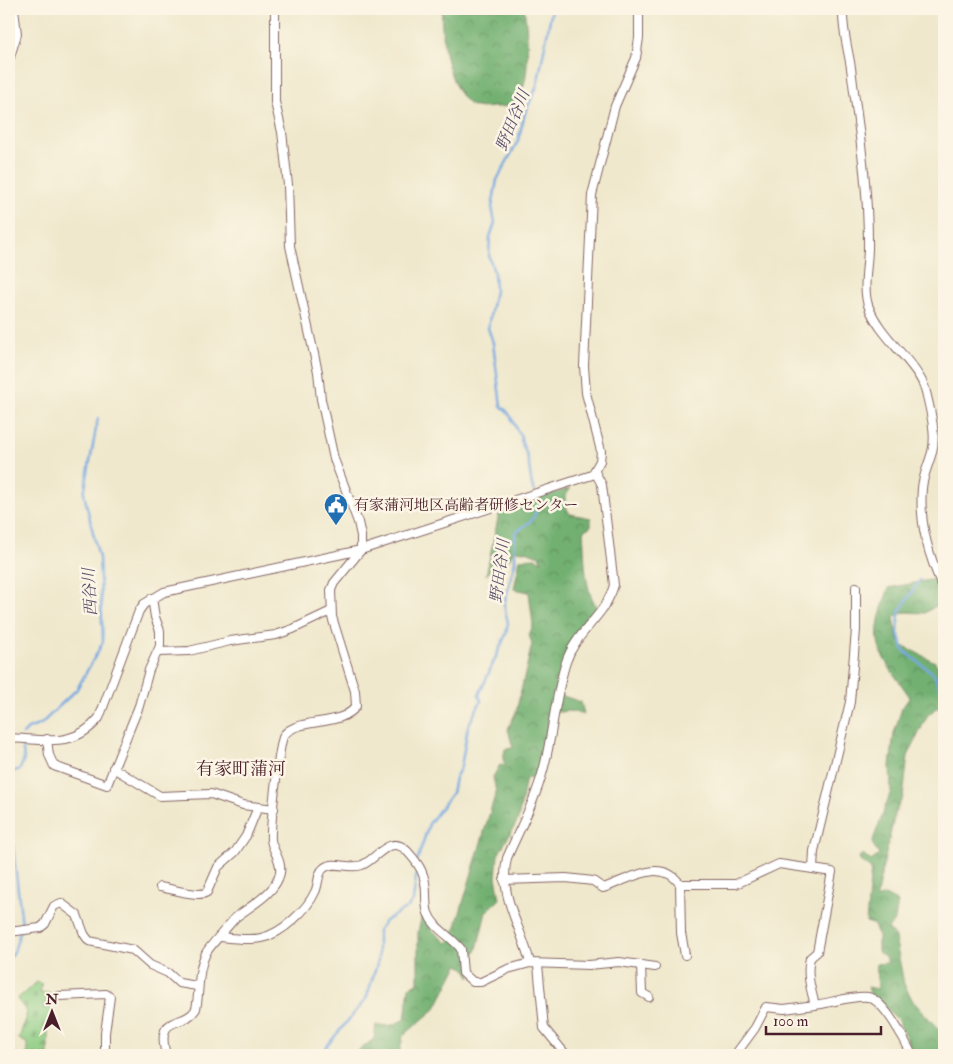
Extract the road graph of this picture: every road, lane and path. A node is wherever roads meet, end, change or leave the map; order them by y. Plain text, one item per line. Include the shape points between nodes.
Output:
1 (14, 9) edge
2 (275, 9) edge
3 (639, 9) edge
4 (843, 9) edge
5 (9, 60) edge
6 (594, 472) junction
7 (361, 550) junction
8 (856, 587) dead end
9 (944, 590) edge
10 (152, 598) junction
11 (331, 611) junction
12 (159, 652) junction
13 (9, 738) edge
14 (47, 739) junction
15 (113, 768) junction
16 (258, 807) junction
17 (274, 809) junction
18 (813, 869) junction
19 (504, 880) junction
20 (680, 884) junction
21 (160, 887) dead end
22 (9, 932) edge
23 (221, 937) junction
24 (685, 955) dead end
25 (534, 964) junction
26 (641, 965) junction
27 (655, 967) dead end
28 (197, 986) junction
29 (59, 996) dead end
30 (649, 997) dead end
31 (815, 1006) junction
32 (738, 1054) edge
33 (105, 1055) edge
34 (166, 1055) edge
35 (566, 1055) edge
36 (912, 1055) edge

1 - 5 street via 17,34
2 - 7 street via 275,102 288,185 290,246 334,459 358,522
3 - 6 street via 636,58 615,106 592,195 584,366 586,393 601,451
4 - 9 street via 842,24 850,61 868,209 868,303 872,316 926,391 934,438 922,489 922,519 926,545
6 - 7 street via 583,479
6 - 19 street via 602,485 614,585 602,612 582,633 567,660 545,766 534,799 506,858
7 - 10 street via 179,587
7 - 11 street via 334,583
8 - 18 street via 850,702 814,851
10 - 12 street via 161,638
10 - 14 street via 139,611 99,718 83,734 63,740
11 - 12 street via 276,635 230,641 190,651
11 - 17 street via 355,691 356,706 347,715 292,729 282,737 276,762
12 - 15 street via 149,670 139,706
13 - 14 street
14 - 15 street via 50,762 61,770 107,785
15 - 16 street via 160,796 211,794
16 - 17 street
16 - 21 street via 246,836 218,868 207,892 194,895
17 - 23 street via 271,839 281,865 280,874 266,893 235,919
18 - 20 street via 780,864 736,884
18 - 31 street via 832,872 817,952 808,965
19 - 20 street via 593,880 603,888 642,872 658,871 672,874
19 - 25 street via 506,898
20 - 24 street
22 - 28 street via 40,928 54,906 61,904 77,915 89,941 133,950 179,983
23 - 25 street via 260,939 282,931 310,902 317,890 321,871 327,866 363,865 389,846 405,849 420,867 426,880 427,911 437,927 461,950 463,972 469,980 480,982 508,969
23 - 28 street via 207,952
25 - 26 street via 619,962
25 - 35 street via 544,1028
26 - 27 street
26 - 30 street via 641,989
28 - 34 street via 194,1013 172,1023 165,1032
29 - 33 street via 110,996
31 - 32 street via 766,1007
31 - 36 street via 870,997 894,1023

